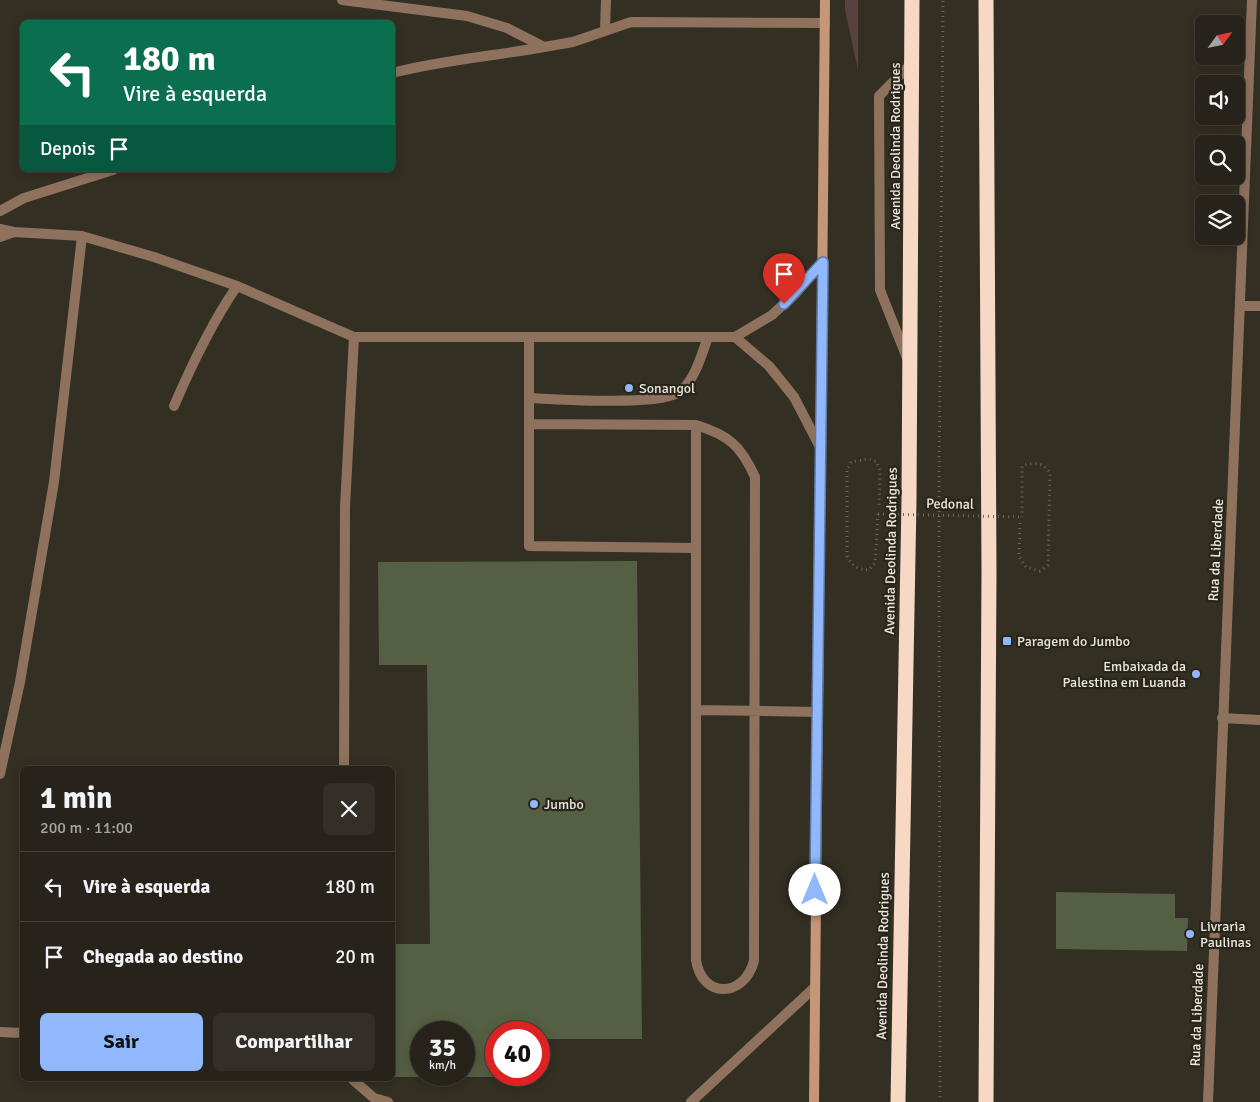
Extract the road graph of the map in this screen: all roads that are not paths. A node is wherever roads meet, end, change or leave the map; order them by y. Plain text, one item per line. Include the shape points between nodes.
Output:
1 (342, 0) edge
2 (606, 0) edge
3 (825, 0) edge
4 (912, 0) edge
5 (986, 0) edge
6 (1252, 0) edge
7 (825, 22) junction
8 (605, 30) junction
9 (544, 47) junction
10 (912, 63) junction
11 (395, 72) edge
12 (108, 172) edge
13 (0, 211) edge
14 (0, 229) edge
15 (14, 232) junction
16 (82, 236) junction
17 (0, 238) edge
18 (823, 262) junction
19 (237, 286) junction
20 (1240, 306) junction
21 (1260, 306) edge
22 (354, 337) junction
23 (529, 337) junction
24 (708, 337) junction
25 (735, 337) junction
26 (910, 366) junction
27 (529, 398) junction
28 (174, 406) dead end
29 (529, 424) junction
30 (696, 425) junction
31 (820, 447) junction
32 (696, 548) junction
33 (697, 710) junction
34 (753, 711) junction
35 (817, 712) junction
36 (1222, 718) junction
37 (1260, 720) edge
38 (344, 766) edge
39 (0, 774) edge
40 (814, 988) junction
41 (0, 1032) edge
42 (20, 1033) edge
43 (986, 1078) junction
44 (354, 1081) edge
45 (898, 1082) junction
46 (388, 1102) edge
47 (691, 1102) edge
48 (814, 1102) edge
49 (898, 1102) edge
50 (902, 1102) edge
51 (980, 1102) edge
52 (986, 1102) edge
53 (1208, 1102) edge

1 - 9 street via 467,16 507,28
2 - 8 street
3 - 7 street
4 - 10 highway, Avenida Deolinda Rodrigues
5 - 43 highway via 989,573
6 - 20 street, Rua da Liberdade
7 - 8 street via 631,22
7 - 18 street
8 - 9 street via 574,42
9 - 11 street via 452,60
10 - 26 highway, Avenida Deolinda Rodrigues
10 - 26 street via 879,96 880,290
12 - 13 street via 24,198
14 - 15 street
15 - 16 street
15 - 17 street
16 - 19 street
16 - 39 street via 54,482 20,682
18 - 25 street via 796,294 772,315
18 - 31 street
19 - 22 street
19 - 28 street via 192,364
20 - 21 street
20 - 36 street, Rua da Liberdade
22 - 23 street
22 - 38 street via 345,506
23 - 24 street
23 - 27 street
24 - 25 street
24 - 27 street via 696,370 680,392 649,400
25 - 31 street via 769,366 794,398
26 - 45 highway, Avenida Deolinda Rodrigues
27 - 29 street
29 - 30 street
29 - 32 street via 529,546
30 - 32 street
30 - 34 street via 716,431 733,442 746,457 755,477
31 - 35 street
32 - 33 street
33 - 34 street
33 - 34 street via 696,960 701,977 715,988 725,989 741,984 754,961
34 - 35 street
35 - 40 street
36 - 37 street
36 - 53 street, Rua da Liberdade
40 - 47 street
40 - 48 street
41 - 42 street
43 - 51 highway
43 - 52 highway
44 - 46 street via 374,1098
45 - 49 highway, Avenida Deolinda Rodrigues
45 - 50 highway

